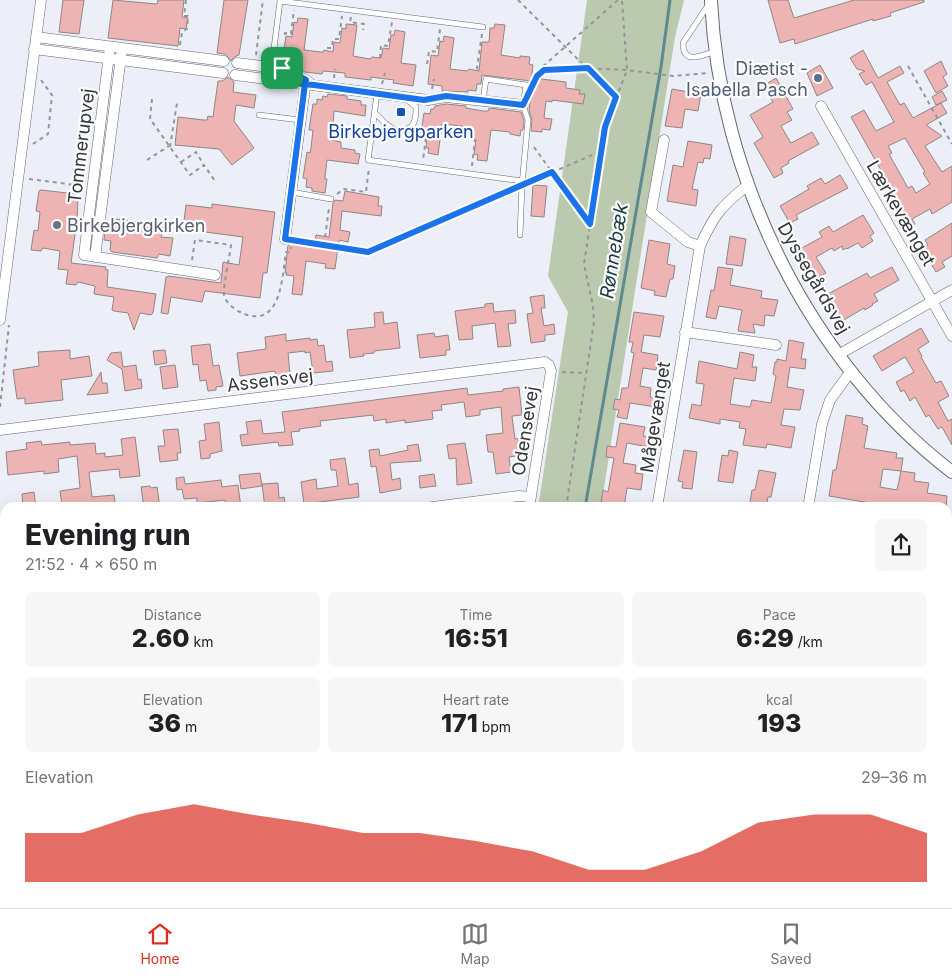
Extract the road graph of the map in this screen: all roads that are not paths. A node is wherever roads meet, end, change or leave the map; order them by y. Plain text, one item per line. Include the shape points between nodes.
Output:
1 (41, 0) edge
2 (711, 1) edge
3 (483, 27) road end
4 (36, 37) junction
5 (110, 47) junction
6 (34, 49) junction
7 (122, 49) junction
8 (716, 51) junction
9 (109, 58) junction
10 (120, 60) junction
11 (224, 62) dead end
12 (237, 63) dead end
13 (272, 67) junction
14 (223, 73) dead end
15 (235, 75) dead end
16 (270, 80) junction
17 (308, 83) junction
18 (378, 94) junction
19 (405, 97) junction
20 (484, 100) junction
21 (523, 105) junction
22 (822, 106) dead end
23 (375, 113) junction
24 (259, 115) dead end
25 (300, 120) junction
26 (664, 140) dead end
27 (522, 183) junction
28 (748, 185) junction
29 (291, 192) junction
30 (331, 199) road end
31 (520, 235) dead end
32 (288, 239) road end
33 (700, 246) junction
34 (96, 257) junction
35 (215, 275) dead end
36 (3, 277) edge
37 (952, 290) edge
38 (932, 301) junction
39 (5, 322) edge
40 (685, 332) junction
41 (952, 336) edge
42 (776, 345) dead end
43 (838, 355) junction
44 (545, 362) joint
45 (851, 371) junction
46 (0, 430) edge
47 (952, 472) edge
48 (472, 502) edge
49 (530, 502) edge
50 (658, 502) edge
51 (809, 502) edge

1 - 4 street
2 - 8 street, Dyssegårdsvej
2 - 8 lane via 683,43 683,50 693,58
3 - 13 lane via 280,0
4 - 5 street
4 - 6 street
5 - 7 street
5 - 9 street, Tommerupvej
6 - 9 street
6 - 36 street
7 - 10 street, Tommerupvej
7 - 11 street
8 - 28 street, Dyssegårdsvej via 728,118
9 - 10 street
9 - 34 street, Tommerupvej via 84,256
10 - 14 street
10 - 34 street, Tommerupvej
12 - 13 street
13 - 16 lane
13 - 17 street via 285,69
15 - 16 street
16 - 17 street
17 - 18 street
17 - 25 street
18 - 19 street
18 - 23 lane
19 - 20 street via 428,100 446,96
19 - 23 lane via 416,107 416,120 410,129 398,132
20 - 21 street
20 - 21 lane via 486,79 526,85
21 - 27 lane via 528,120
22 - 38 street, Lærkevænget
23 - 27 lane via 368,160
24 - 25 lane
25 - 29 street
26 - 33 street via 651,212 688,242
27 - 31 lane
28 - 33 street, Mågevænget via 713,219
28 - 43 street, Dyssegårdsvej via 785,270
29 - 30 lane
29 - 32 street
33 - 40 street, Mågevænget
34 - 35 street, Tommerupvej
36 - 39 street
37 - 38 street
38 - 41 street, Lærkevænget
38 - 43 street
40 - 42 street
40 - 50 street, Mågevænget
43 - 45 street, Dyssegårdsvej
44 - 46 street, Assensvej
44 - 49 street, Odensevej via 551,371
45 - 47 street, Dyssegårdsvej via 916,442
45 - 51 street via 830,400 822,424
48 - 49 street via 519,496

